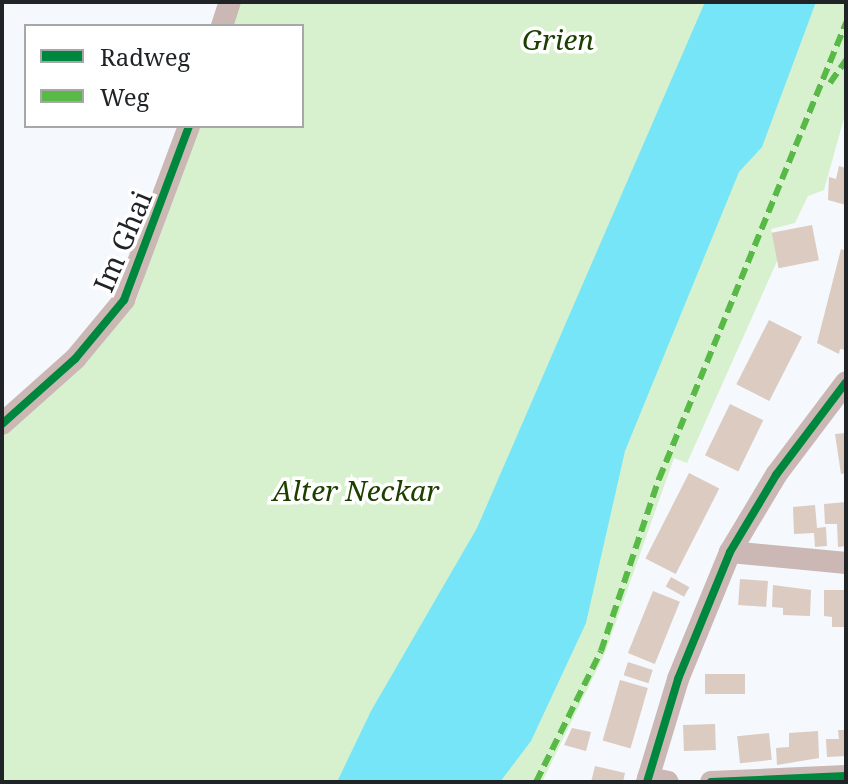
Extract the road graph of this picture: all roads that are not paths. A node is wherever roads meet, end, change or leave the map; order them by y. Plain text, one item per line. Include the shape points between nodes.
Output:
1 (230, 2) edge
2 (223, 24) edge
3 (188, 128) edge
4 (846, 382) edge
5 (2, 424) edge
6 (730, 552) junction
7 (846, 563) edge
8 (846, 776) edge
9 (654, 781) edge
10 (711, 782) edge

1 - 2 street
3 - 5 street, Im Ghai via 124,300 75,359
4 - 6 street via 776,475
6 - 7 street
6 - 9 street via 678,679
8 - 10 street

